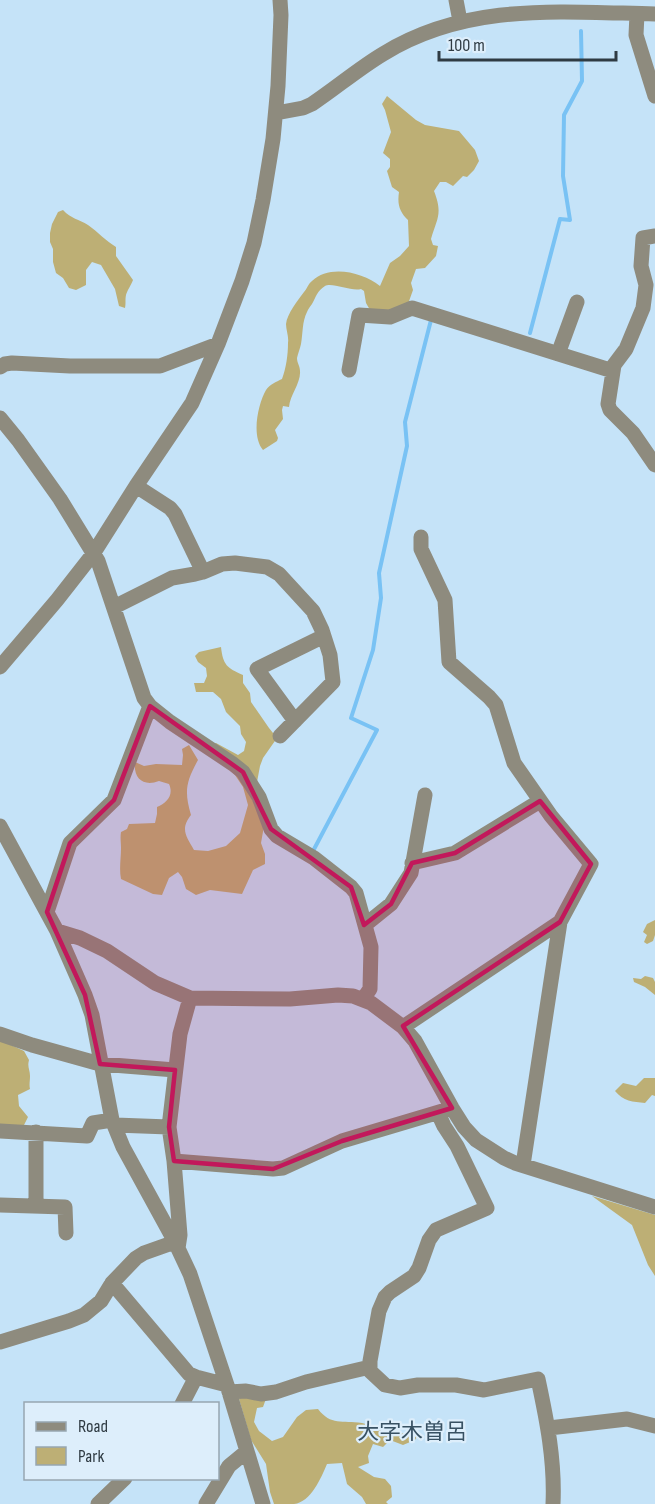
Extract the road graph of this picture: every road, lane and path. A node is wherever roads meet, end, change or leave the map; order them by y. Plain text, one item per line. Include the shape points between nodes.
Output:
1 (280, 0) edge
2 (456, 0) edge
3 (638, 14) junction
4 (655, 15) edge
5 (460, 21) junction
6 (655, 96) edge
7 (276, 113) junction
8 (655, 236) edge
9 (577, 302) dead end
10 (218, 344) junction
11 (558, 354) junction
12 (0, 367) edge
13 (349, 370) dead end
14 (613, 371) junction
15 (0, 418) edge
16 (655, 465) edge
17 (136, 486) junction
18 (421, 537) dead end
19 (93, 554) junction
20 (202, 572) junction
21 (114, 607) junction
22 (324, 636) junction
23 (0, 667) edge
24 (150, 706) junction
25 (295, 721) junction
26 (280, 736) dead end
27 (425, 795) dead end
28 (540, 801) junction
29 (0, 825) edge
30 (412, 863) junction
31 (47, 912) junction
32 (560, 922) junction
33 (365, 925) junction
34 (57, 931) junction
35 (190, 998) junction
36 (363, 999) junction
37 (403, 1027) junction
38 (0, 1035) edge
39 (100, 1064) junction
40 (175, 1070) junction
41 (445, 1110) junction
42 (114, 1123) junction
43 (169, 1127) junction
44 (0, 1131) edge
45 (36, 1132) junction
46 (174, 1161) junction
47 (523, 1165) junction
48 (0, 1205) edge
49 (36, 1206) junction
50 (655, 1207) edge
51 (66, 1233) dead end
52 (176, 1245) junction
53 (112, 1283) junction
54 (0, 1342) edge
55 (370, 1366) junction
56 (196, 1377) junction
57 (228, 1389) junction
58 (183, 1402) edge
59 (655, 1426) edge
60 (549, 1428) junction
61 (246, 1452) junction
62 (124, 1480) edge
63 (98, 1504) edge
64 (206, 1504) edge
65 (263, 1504) edge
66 (553, 1504) edge

1 - 7 street
2 - 5 street
3 - 4 street
3 - 5 street via 535,12
3 - 6 street via 636,35
5 - 7 street via 424,33 383,54 312,104
7 - 10 street via 254,243
8 - 14 street via 643,238 643,308
9 - 11 street
10 - 12 street via 160,366 12,363
10 - 17 street via 192,403
11 - 13 street via 412,308 390,317 359,315
11 - 14 street
14 - 16 street via 610,410 633,433
15 - 19 street via 60,499
17 - 19 street
17 - 20 street via 176,514
18 - 28 street via 421,549 445,600 449,662 496,705 514,763
19 - 21 street
19 - 23 street
20 - 21 street via 172,578
20 - 22 street via 222,564 267,567 279,574 313,611
21 - 24 street
22 - 25 street via 333,682
22 - 25 street via 257,669
24 - 31 street via 114,800 70,843
24 - 33 street via 243,772 259,797 271,829 351,887
25 - 26 street
27 - 30 street
28 - 30 street via 455,853
28 - 32 street via 591,864
29 - 31 street
30 - 33 street via 411,873 391,904
31 - 34 street
32 - 37 street
32 - 47 street
33 - 36 street via 371,947 370,989
34 - 35 street via 107,951 155,983
34 - 39 street via 92,1016
35 - 36 street via 290,999 338,995
35 - 40 street
36 - 37 street
37 - 41 street via 415,1041
38 - 39 street
39 - 40 street
39 - 42 street
40 - 43 street
41 - 46 street via 342,1141 283,1168
41 - 47 street via 476,1140
41 - 55 street via 444,1126 487,1208 436,1230 414,1276 385,1297
42 - 43 street
42 - 45 street via 93,1123 87,1136
42 - 52 street
43 - 46 street
44 - 45 street
45 - 49 street
46 - 52 street via 180,1235
47 - 50 street
48 - 49 street
49 - 51 street via 65,1206
52 - 53 street via 144,1253
52 - 57 street via 198,1296
53 - 54 street via 101,1301 84,1315
53 - 56 street via 189,1374
55 - 57 street via 276,1392
55 - 60 street via 370,1371 385,1385 400,1388 456,1385 484,1390 538,1379
56 - 57 street
56 - 58 street
57 - 61 street
59 - 60 street via 627,1419
60 - 66 street
61 - 64 street via 229,1466
61 - 65 street
62 - 63 street

